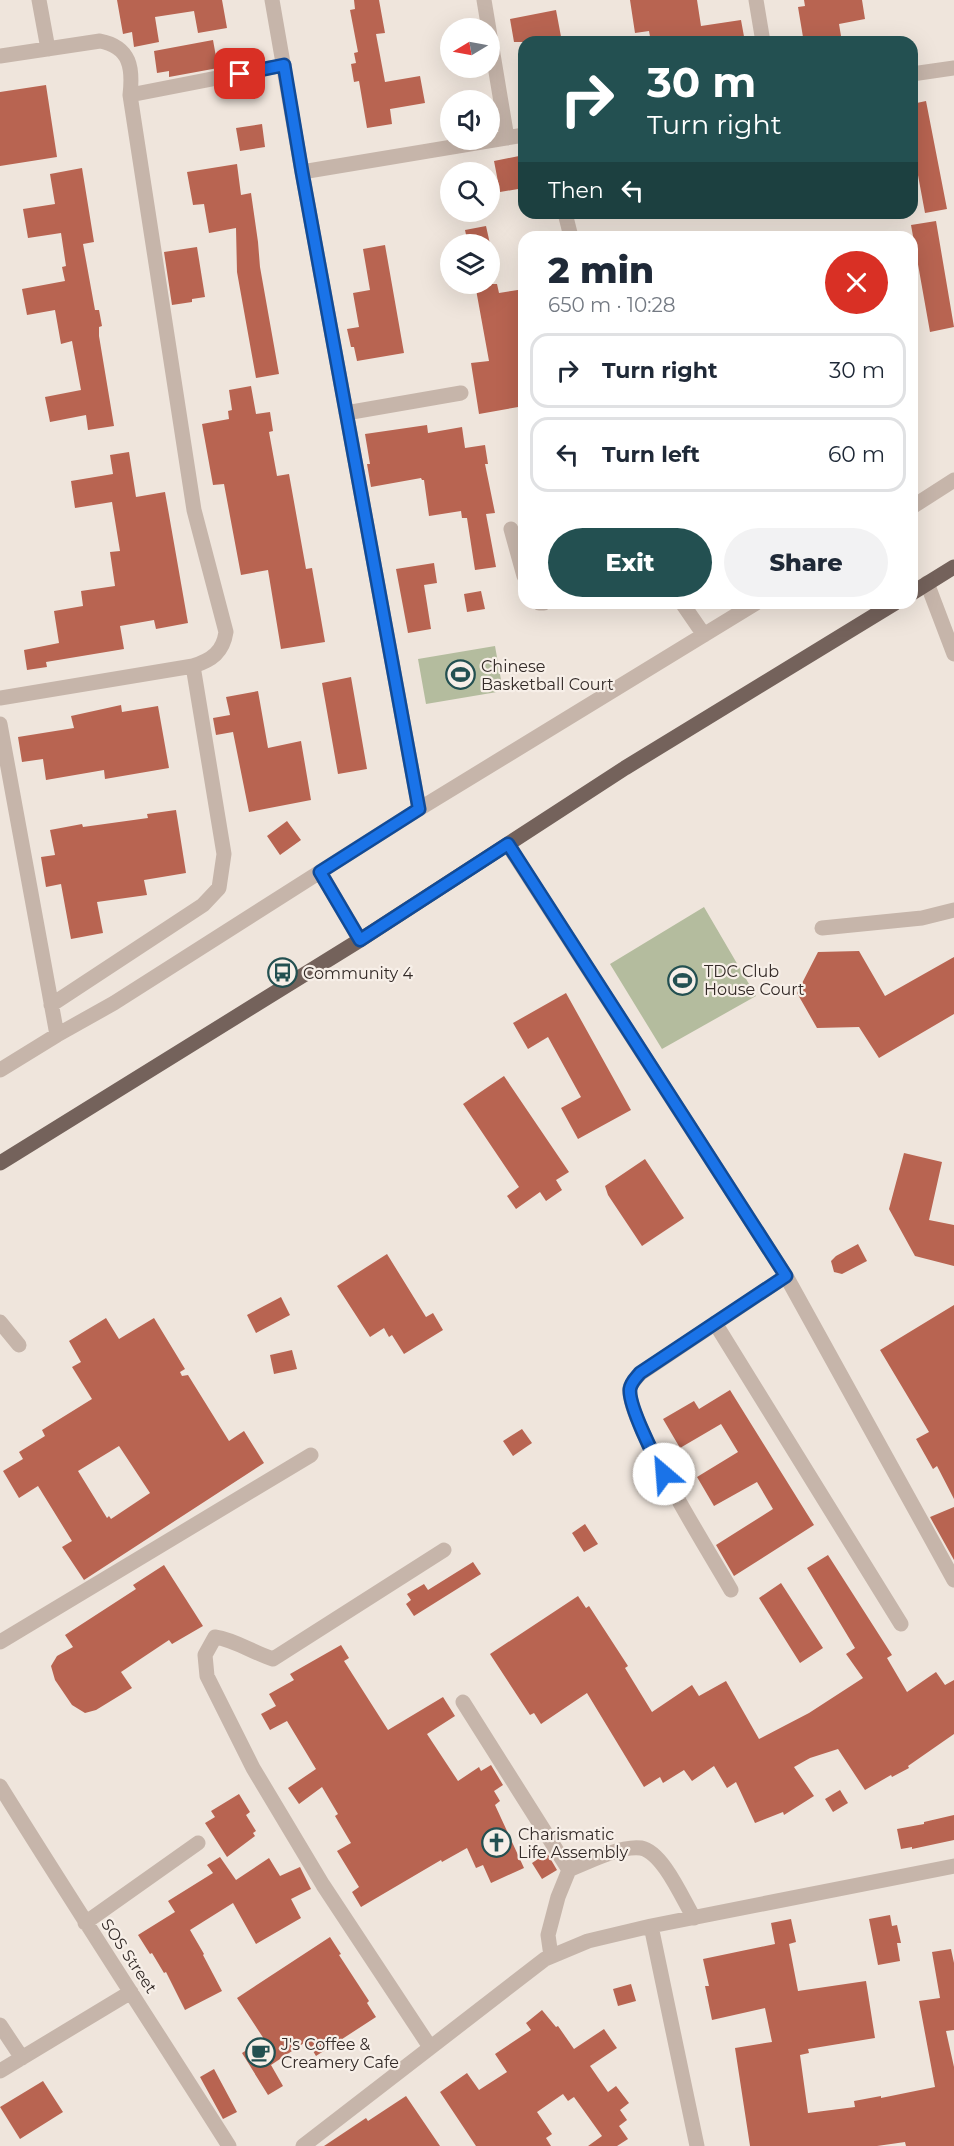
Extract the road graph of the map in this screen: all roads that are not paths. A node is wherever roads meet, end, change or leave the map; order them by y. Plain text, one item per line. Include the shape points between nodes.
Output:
1 (39, 0) edge
2 (272, 0) edge
3 (484, 0) edge
4 (756, 0) edge
5 (762, 36) edge
6 (48, 49) junction
7 (0, 56) edge
8 (284, 65) junction
9 (954, 68) edge
10 (918, 73) edge
11 (130, 95) junction
12 (518, 136) edge
13 (507, 138) junction
14 (302, 172) junction
15 (461, 393) dead end
16 (346, 413) junction
17 (954, 480) edge
18 (918, 503) edge
19 (511, 529) dead end
20 (518, 554) edge
21 (954, 567) edge
22 (927, 583) junction
23 (918, 589) edge
24 (686, 609) edge
25 (746, 609) edge
26 (885, 609) edge
27 (704, 635) junction
28 (954, 654) edge
29 (193, 666) junction
30 (0, 698) edge
31 (0, 724) edge
32 (419, 809) junction
33 (508, 844) junction
34 (320, 872) junction
35 (954, 910) edge
36 (822, 928) dead end
37 (360, 940) junction
38 (51, 1005) junction
39 (57, 1035) junction
40 (0, 1070) edge
41 (0, 1163) edge
42 (786, 1276) junction
43 (0, 1322) edge
44 (715, 1323) junction
45 (19, 1345) dead end
46 (311, 1455) dead end
47 (444, 1550) dead end
48 (954, 1580) edge
49 (731, 1590) dead end
50 (901, 1624) dead end
51 (0, 1642) edge
52 (463, 1702) dead end
53 (0, 1786) edge
54 (198, 1843) dead end
55 (954, 1866) edge
56 (569, 1870) junction
57 (694, 1918) junction
58 (85, 1923) junction
59 (651, 1926) junction
60 (551, 1956) junction
61 (131, 1992) junction
62 (0, 2025) edge
63 (430, 2047) junction
64 (22, 2058) junction
65 (0, 2071) edge
66 (229, 2146) edge
67 (303, 2146) edge
68 (697, 2146) edge

1 - 6 street
2 - 8 street
3 - 13 street
4 - 5 street
6 - 7 street
6 - 11 street via 100,41 111,43 130,64
8 - 11 street
8 - 14 street
9 - 10 street
11 - 29 street via 194,510 226,632 218,652
12 - 13 street
13 - 14 street
14 - 16 street
15 - 16 street
16 - 32 street
17 - 18 street
19 - 20 street
21 - 22 main road
22 - 23 main road
22 - 28 street
24 - 27 street
25 - 27 street
26 - 33 main road
27 - 32 street
29 - 30 street
29 - 38 street via 224,854 219,888 203,905
31 - 38 street
32 - 34 street
33 - 37 main road
33 - 42 street
34 - 37 street
34 - 39 street
35 - 36 street via 922,918
37 - 41 main road
38 - 39 street
39 - 40 street
42 - 44 street
42 - 48 street
43 - 45 street
44 - 49 street via 640,1373 630,1388 630,1397 656,1461
44 - 50 street
46 - 51 street
47 - 63 street via 273,1659 215,1637 205,1655 207,1676 254,1768 323,1885
52 - 56 street
53 - 58 street, SOS Street
54 - 58 street
55 - 57 street
56 - 57 street via 615,1851 642,1848 662,1861
56 - 60 street via 548,1935
57 - 59 street
58 - 61 street, SOS Street
59 - 60 street via 588,1941
59 - 68 street
60 - 63 street
61 - 64 street
61 - 66 street, SOS Street
62 - 64 street
63 - 67 street
64 - 65 street

